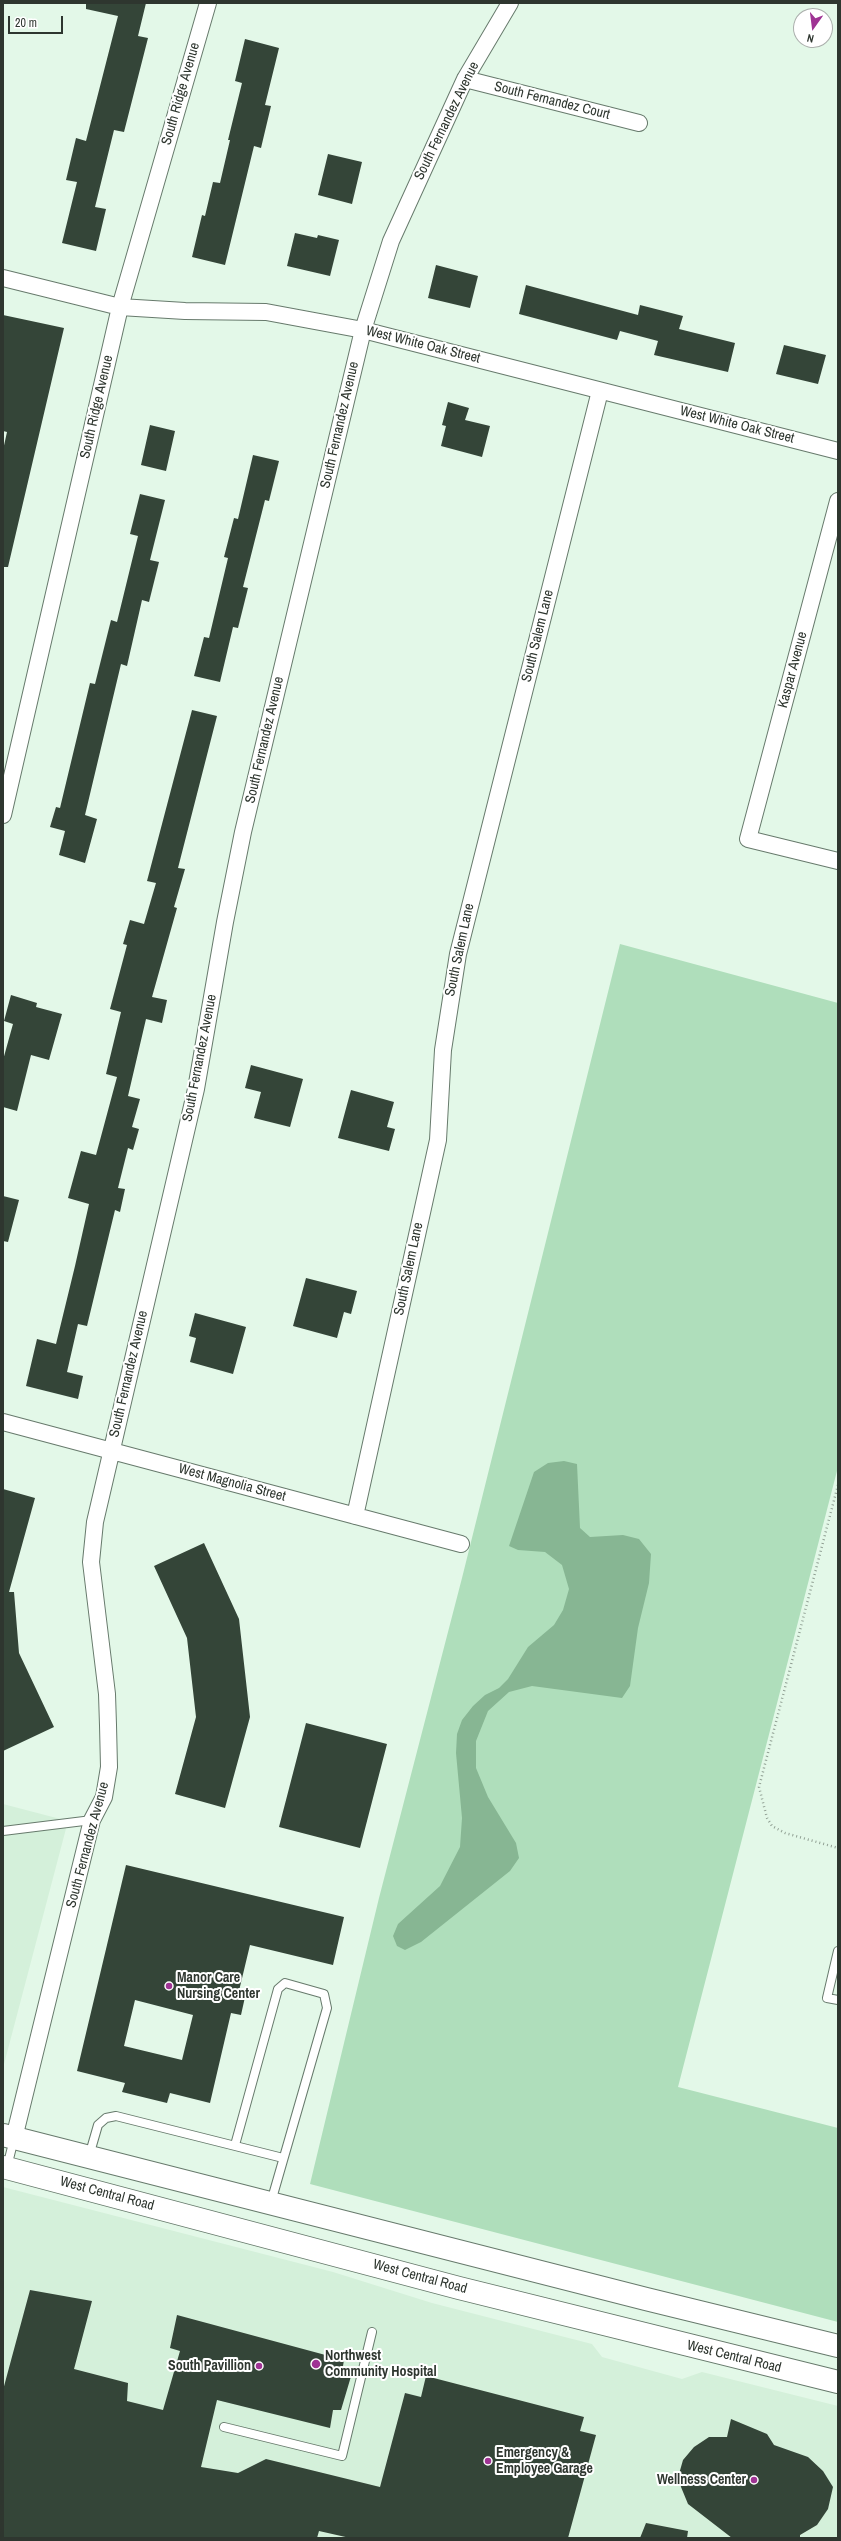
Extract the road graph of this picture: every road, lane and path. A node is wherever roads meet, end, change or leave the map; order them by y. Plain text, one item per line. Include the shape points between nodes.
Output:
1 (208, 3) edge
2 (510, 3) edge
3 (465, 79) junction
4 (639, 122) dead end
5 (3, 278) edge
6 (120, 307) junction
7 (363, 330) junction
8 (600, 391) junction
9 (838, 451) edge
10 (838, 500) edge
11 (3, 815) edge
12 (838, 861) edge
13 (3, 1422) edge
14 (111, 1451) junction
15 (838, 1485) edge
16 (355, 1516) junction
17 (461, 1544) dead end
18 (92, 1820) junction
19 (3, 1831) edge
20 (838, 1848) edge
21 (838, 1951) edge
22 (838, 2000) edge
23 (9, 2136) edge
24 (235, 2145) junction
25 (89, 2157) junction
26 (284, 2158) junction
27 (5, 2167) edge
28 (271, 2203) junction
29 (372, 2332) dead end
30 (838, 2346) edge
31 (838, 2382) edge
32 (224, 2427) dead end

1 - 6 street, South Ridge Avenue
2 - 3 street, South Fernandez Avenue
3 - 4 street, South Fernandez Court
3 - 7 street, South Fernandez Avenue via 392,241
5 - 6 street, West White Oak Street
6 - 7 street, West White Oak Street via 185,312 266,312
6 - 11 street, South Ridge Avenue
7 - 8 street, West White Oak Street
7 - 14 street, South Fernandez Avenue via 243,832 224,922 196,1088
8 - 9 street, West White Oak Street
8 - 16 street, South Salem Lane via 458,954 443,1050 438,1140
10 - 12 street, Kaspar Avenue via 748,839
13 - 14 street, West Magnolia Street
14 - 16 street, West Magnolia Street
14 - 18 street, South Fernandez Avenue via 95,1522 91,1562 107,1694 109,1760 104,1797
15 - 20 path via 759,1787 767,1818 772,1826 785,1833
16 - 17 street, West Magnolia Street
18 - 19 lane
18 - 23 street, South Fernandez Avenue
21 - 22 lane via 827,1998
23 - 25 main road
23 - 27 lane
24 - 25 lane via 116,2116 106,2118 98,2125
24 - 26 lane
24 - 26 lane via 278,1990 285,1983 324,1994 327,2008
25 - 28 main road
26 - 28 lane
27 - 31 main road, West Central Road via 460,2288
28 - 30 main road via 646,2300
29 - 32 lane via 342,2456

